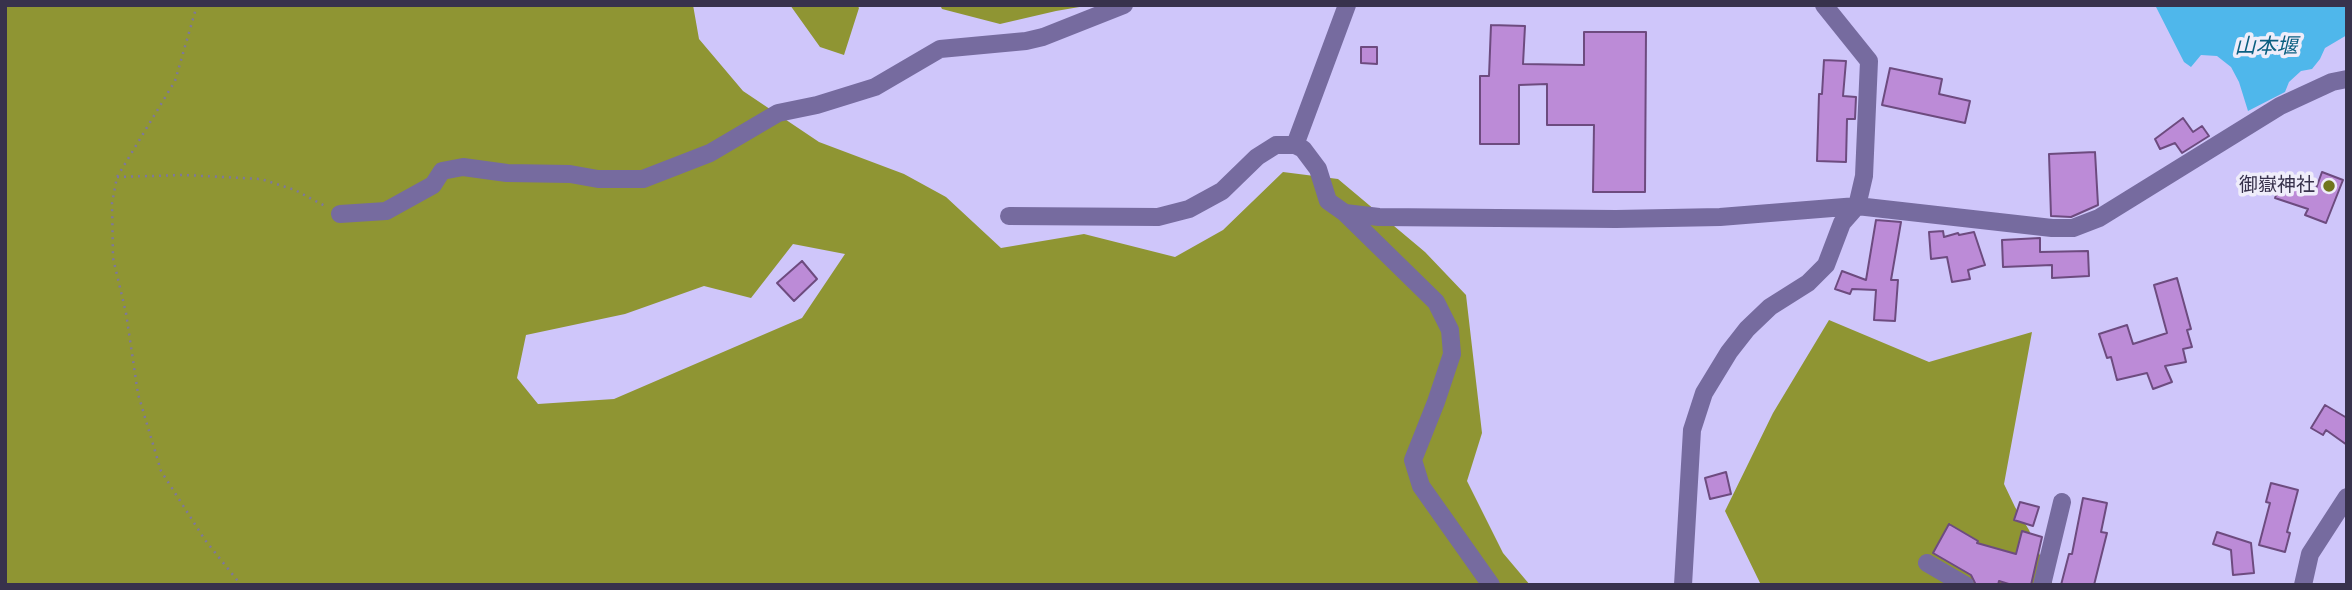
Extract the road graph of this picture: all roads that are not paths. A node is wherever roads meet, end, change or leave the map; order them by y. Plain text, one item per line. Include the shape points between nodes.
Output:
1 (1124, 5) edge
2 (1347, 5) edge
3 (1825, 5) edge
4 (2347, 79) edge
5 (1295, 145) junction
6 (1857, 206) junction
7 (1345, 213) junction
8 (340, 214) road end
9 (1009, 216) dead end
10 (2347, 497) edge
11 (2062, 502) dead end
12 (1927, 563) dead end
13 (1491, 585) edge
14 (1683, 585) edge
15 (1965, 585) edge
16 (2042, 585) edge
17 (2303, 585) edge

1 - 8 street via 1043,37 940,49 875,87 778,113 710,153 643,179 598,180 463,167 442,171 433,185 386,211
2 - 5 street
3 - 6 street via 1869,61 1864,176
4 - 6 street via 2280,106 2099,218 2073,228
5 - 7 street via 1318,169 1328,201
5 - 9 street via 1276,145 1222,191 1189,209 1158,217
6 - 7 street via 1720,217 1616,219
6 - 14 street via 1842,223 1826,265 1747,329 1704,393 1692,430
7 - 13 street via 1436,302 1450,330 1452,354 1413,460 1421,486
10 - 17 street via 2310,554
11 - 16 street
12 - 15 street

